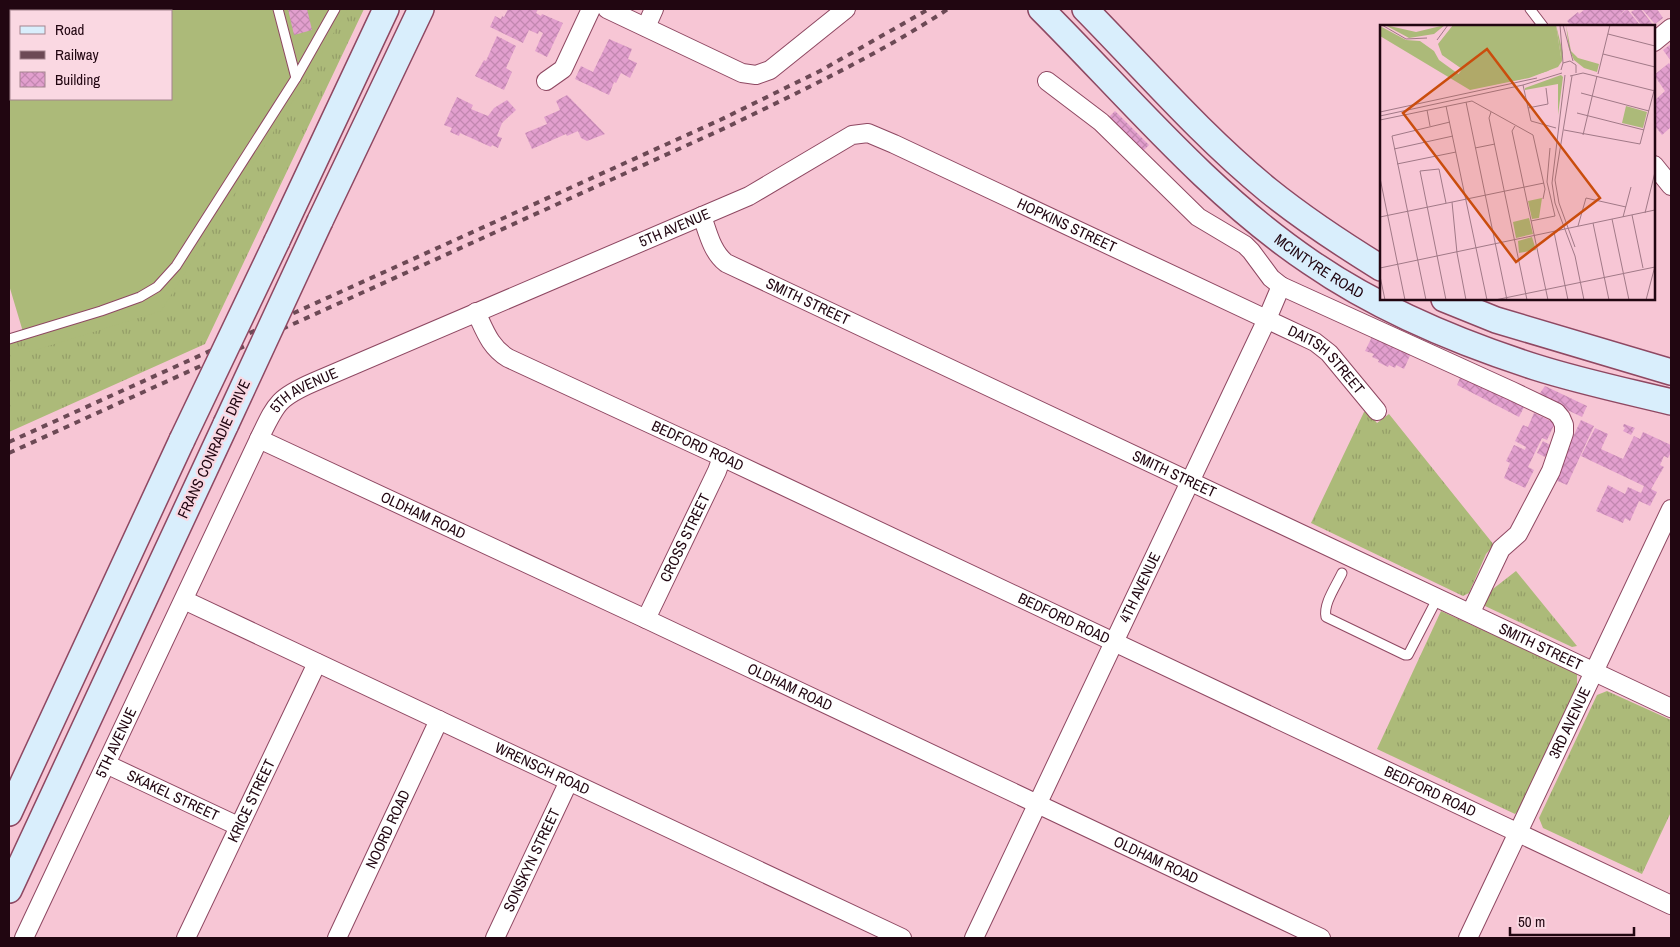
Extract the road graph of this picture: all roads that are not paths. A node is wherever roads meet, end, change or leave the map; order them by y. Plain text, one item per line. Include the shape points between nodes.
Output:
1 (278, 9) edge
2 (335, 9) edge
3 (386, 9) edge
4 (421, 9) edge
5 (591, 9) edge
6 (606, 9) edge
7 (654, 9) edge
8 (846, 9) edge
9 (1041, 9) edge
10 (1085, 9) edge
11 (1530, 9) edge
12 (1542, 25) edge
13 (646, 27) junction
14 (1671, 28) edge
15 (1655, 41) edge
16 (296, 78) junction
17 (546, 81) dead end
18 (1047, 81) dead end
19 (868, 133) joint
20 (1655, 166) edge
21 (1671, 186) edge
22 (702, 216) junction
23 (1380, 267) edge
24 (1281, 286) junction
25 (1447, 300) edge
26 (476, 312) junction
27 (1267, 319) junction
28 (9, 339) edge
29 (1671, 372) edge
30 (1671, 402) edge
31 (1377, 411) dead end
32 (259, 439) junction
33 (722, 457) junction
34 (1190, 481) junction
35 (1671, 509) edge
36 (1342, 573) dead end
37 (1438, 597) junction
38 (184, 600) junction
39 (1471, 612) junction
40 (646, 619) junction
41 (1113, 642) junction
42 (317, 663) junction
43 (1594, 671) junction
44 (1671, 708) edge
45 (439, 720) junction
46 (106, 764) junction
47 (569, 781) junction
48 (1037, 804) junction
49 (9, 814) edge
50 (238, 826) junction
51 (1518, 832) junction
52 (9, 890) edge
53 (1671, 905) edge
54 (24, 938) edge
55 (186, 938) edge
56 (337, 938) edge
57 (495, 938) edge
58 (902, 938) edge
59 (974, 938) edge
60 (1321, 938) edge
61 (1468, 938) edge

1 - 16 lane
2 - 16 lane
3 - 49 main road, bridge
4 - 52 main road, FRANS CONRADIE DRIVE, bridge
5 - 17 street via 563,68
6 - 13 street
7 - 13 street
8 - 13 street via 770,70 756,75 742,73
9 - 30 main road, MCINTYRE ROAD via 1239,207 1311,263 1386,307 1474,345 1536,367
10 - 23 main road, MCINTYRE ROAD via 1214,142 1267,190
11 - 12 lane
14 - 15 street
16 - 28 lane via 164,281 140,297
18 - 24 street via 1101,122 1198,217 1252,251 1271,278
19 - 22 street, 5TH AVENUE via 852,135 749,196
19 - 27 street, HOPKINS STREET
20 - 21 street
22 - 26 street, 5TH AVENUE
22 - 34 street, SMITH STREET via 714,250 726,263
24 - 27 street, 4TH AVENUE
24 - 39 street via 1512,391 1556,412 1561,418 1564,433 1551,471 1518,534 1501,549
25 - 29 main road via 1505,323
26 - 32 street, 5TH AVENUE via 294,391 277,405
26 - 33 street, BEDFORD ROAD via 493,346 500,353
27 - 31 street, DAITSH STREET via 1323,348
27 - 34 street, 4TH AVENUE
32 - 38 street, 5TH AVENUE
32 - 40 street, OLDHAM ROAD
33 - 40 street, CROSS STREET
33 - 41 street, BEDFORD ROAD
34 - 37 street, SMITH STREET
34 - 41 street, 4TH AVENUE
35 - 43 street, 3RD AVENUE
36 - 37 lane via 1325,612 1326,617 1405,655 1414,647
37 - 39 street, SMITH STREET
38 - 42 street, WRENSCH ROAD
38 - 46 street, 5TH AVENUE
39 - 43 street, SMITH STREET
40 - 48 street, OLDHAM ROAD
41 - 48 street, 4TH AVENUE
41 - 51 street, BEDFORD ROAD
42 - 45 street, WRENSCH ROAD
42 - 50 street, KRICE STREET
43 - 44 street, SMITH STREET
43 - 51 street, 3RD AVENUE
45 - 47 street, WRENSCH ROAD
45 - 56 street, NOORD ROAD
46 - 50 street, SKAKEL STREET
46 - 54 street, 5TH AVENUE
47 - 57 street, SONSKYN STREET
47 - 58 street, WRENSCH ROAD
48 - 59 street, 4TH AVENUE
48 - 60 street, OLDHAM ROAD
50 - 55 street, KRICE STREET
51 - 53 street, BEDFORD ROAD
51 - 61 street, 3RD AVENUE

